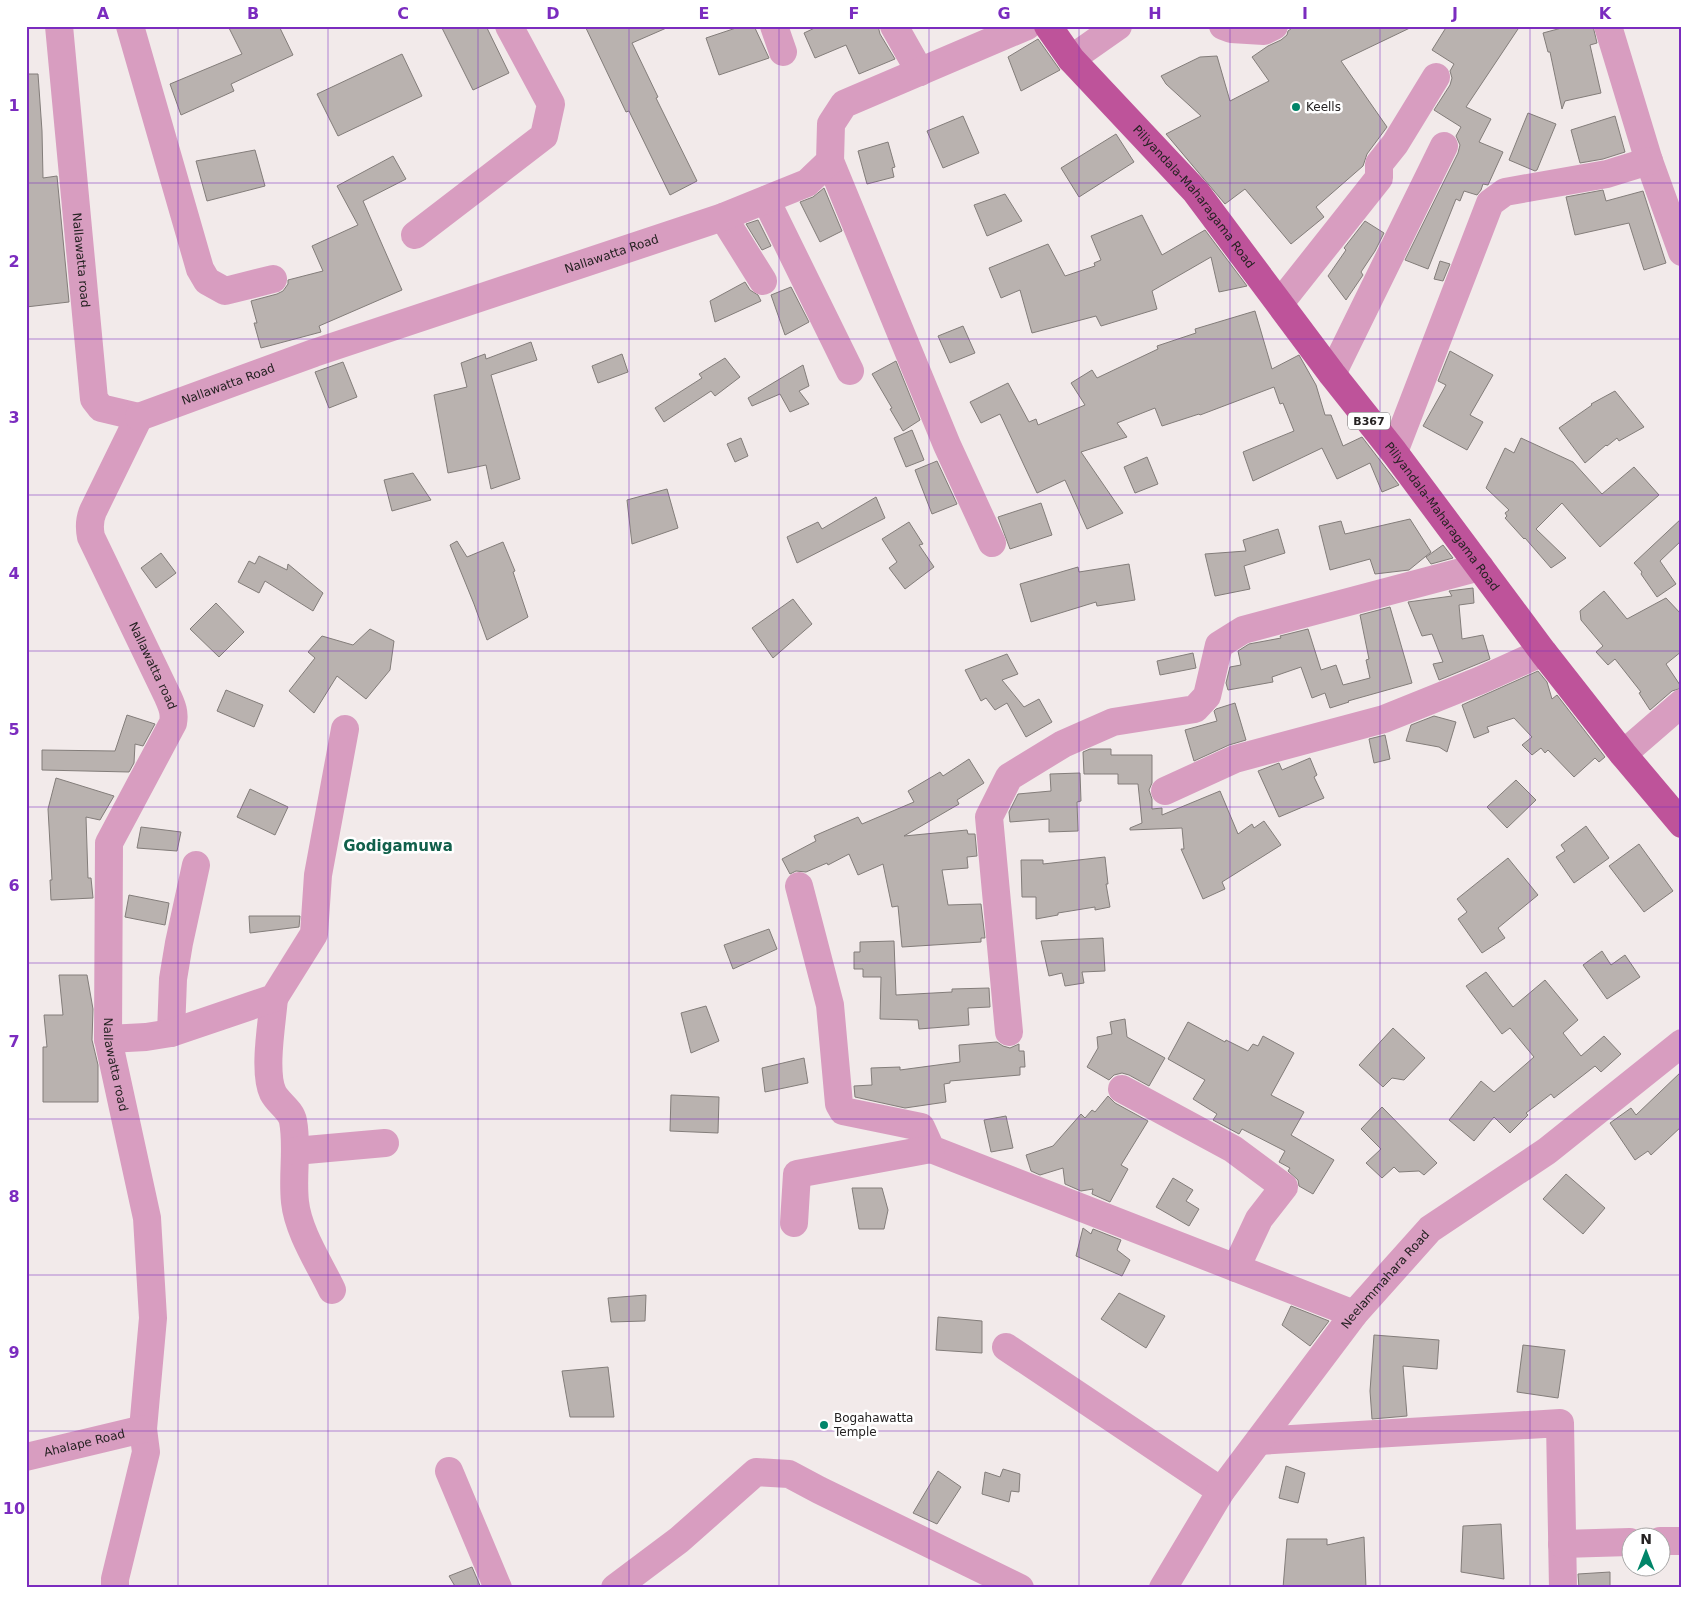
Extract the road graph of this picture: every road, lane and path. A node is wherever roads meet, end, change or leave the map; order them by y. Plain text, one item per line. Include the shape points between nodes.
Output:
1 (59, 26) edge
2 (130, 26) edge
3 (509, 26) edge
4 (774, 26) edge
5 (894, 26) edge
6 (1027, 26) edge
7 (1048, 26) edge
8 (1118, 26) edge
9 (1223, 26) edge
10 (1274, 26) edge
11 (1608, 26) edge
12 (783, 52) dead end
13 (1071, 59) junction
14 (920, 72) junction
15 (1436, 77) dead end
16 (1444, 146) dead end
17 (830, 161) junction
18 (1649, 161) junction
19 (766, 200) junction
20 (723, 217) junction
21 (415, 235) dead end
22 (1682, 252) edge
23 (273, 278) dead end
24 (763, 281) dead end
25 (1280, 303) junction
26 (850, 371) dead end
27 (1332, 374) junction
28 (139, 417) junction
29 (1394, 452) junction
30 (992, 544) dead end
31 (1480, 567) junction
32 (1543, 652) junction
33 (1682, 703) edge
34 (345, 729) dead end
35 (1623, 754) junction
36 (1166, 790) dead end
37 (1682, 824) edge
38 (196, 866) dead end
39 (799, 886) dead end
40 (274, 998) junction
41 (1009, 1032) dead end
42 (172, 1033) junction
43 (108, 1038) junction
44 (1682, 1043) edge
45 (1122, 1089) dead end
46 (385, 1143) dead end
47 (931, 1149) junction
48 (295, 1151) junction
49 (794, 1223) dead end
50 (1236, 1268) junction
51 (332, 1290) dead end
52 (1354, 1314) junction
53 (1006, 1347) dead end
54 (143, 1430) junction
55 (1258, 1441) junction
56 (26, 1457) edge
57 (449, 1472) dead end
58 (1221, 1491) junction
59 (1620, 1542) edge
60 (1562, 1544) junction
61 (115, 1588) edge
62 (498, 1588) edge
63 (615, 1588) edge
64 (1020, 1588) edge
65 (1163, 1588) edge
66 (1563, 1588) edge

1 - 28 street, Nallawatta road via 94,399 101,408
2 - 23 street via 200,269 207,281 225,291
3 - 21 street via 551,104 544,136
4 - 12 street
5 - 14 street
6 - 14 street
7 - 13 main road, Piliyandala-Maharagama Road / B367
8 - 13 street
9 - 10 street via 1264,32
11 - 18 street
13 - 25 main road, Piliyandala-Maharagama Road / B367 via 1196,192
14 - 17 street via 844,104 831,124
15 - 25 street via 1379,164 1379,178
16 - 27 street
17 - 19 street, Nallawatta Road via 807,182
17 - 30 street via 947,445
18 - 22 street
18 - 29 street via 1607,174 1505,192 1490,203
19 - 20 street, Nallawatta Road
19 - 26 street
20 - 24 street
20 - 28 street, Nallawatta Road via 314,353
25 - 27 main road, Piliyandala-Maharagama Road / B367
27 - 29 main road, Piliyandala-Maharagama Road / B367
28 - 43 street, Nallawatta road via 93,511 89,528 174,716 109,843
29 - 31 main road, Piliyandala-Maharagama Road / B367
31 - 32 main road, Piliyandala-Maharagama Road / B367
31 - 41 street via 1242,630 1219,645 1207,696 1195,709 1113,722 1063,744 1009,777 989,817
32 - 35 main road, Piliyandala-Maharagama Road / B367
32 - 36 street via 1384,719 1235,760
33 - 35 street
34 - 40 street via 318,875 314,934
35 - 37 main road, Piliyandala-Maharagama Road / B367
38 - 42 street via 173,979
39 - 47 street via 830,1005 839,1104 843,1111 921,1127
40 - 42 street
40 - 48 street via 268,1076 274,1094 293,1118
42 - 43 street
43 - 54 street, Nallawatta road via 147,1218 153,1318
44 - 52 street, Neelammahara Road via 1546,1151 1430,1228
45 - 50 street via 1233,1149 1284,1187 1259,1219
46 - 48 street
47 - 49 street via 797,1174
47 - 50 street
48 - 51 street via 295,1203 300,1226
50 - 52 street
52 - 55 street, Neelammahara Road
53 - 58 street
54 - 56 street, Ahalape Road
54 - 61 street, Nallawatta road via 146,1452
55 - 58 street, Neelammahara Road
55 - 60 street via 1560,1423
57 - 62 street
58 - 65 street, Neelammahara Road
59 - 60 street
60 - 66 street
63 - 64 street via 679,1540 756,1472 789,1474

